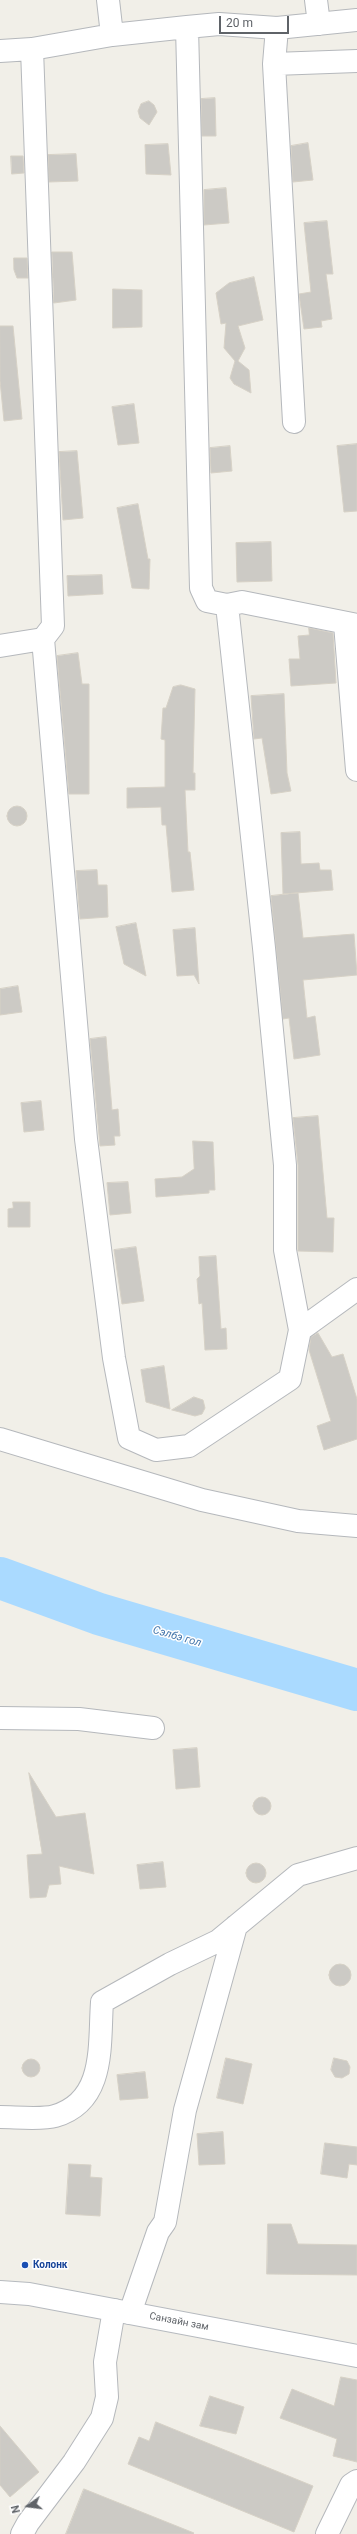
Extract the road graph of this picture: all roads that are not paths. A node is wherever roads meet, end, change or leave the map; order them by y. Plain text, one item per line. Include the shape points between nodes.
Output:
1 (108, 0) edge
2 (316, 0) edge
3 (357, 20) edge
4 (319, 24) junction
5 (187, 26) junction
6 (277, 28) junction
7 (112, 35) junction
8 (32, 49) junction
9 (0, 51) edge
10 (357, 61) edge
11 (274, 64) junction
12 (294, 422) dead end
13 (227, 605) junction
14 (351, 624) edge
15 (43, 639) junction
16 (0, 646) edge
17 (357, 770) edge
18 (357, 1289) edge
19 (300, 1330) junction
20 (0, 1439) edge
21 (357, 1526) edge
22 (0, 1718) edge
23 (153, 1728) dead end
24 (357, 1858) edge
25 (236, 1926) junction
26 (0, 2117) edge
27 (0, 2292) edge
28 (122, 2311) junction
29 (357, 2356) edge
30 (357, 2481) edge
31 (22, 2534) edge
32 (327, 2534) edge

1 - 7 street
2 - 4 street
3 - 4 street
4 - 6 street
5 - 6 street via 219,24
5 - 7 street
5 - 13 street via 201,588 207,602
6 - 11 street
7 - 8 street
8 - 9 street
8 - 15 street via 53,626
10 - 11 street
11 - 12 street
13 - 14 street via 242,602
13 - 19 street via 284,1157 285,1250
14 - 17 street
15 - 16 street
15 - 19 street via 86,1139 114,1358 129,1438 156,1450 188,1446 290,1378
18 - 19 street
20 - 21 street via 202,1500 298,1521
22 - 23 street via 79,1719
24 - 25 street via 298,1875
25 - 26 street via 218,1941 102,2002 96,2079 79,2105 54,2117
25 - 28 street via 185,2110 165,2222
27 - 28 street, Санзайн зам via 29,2294
28 - 29 street, Санзайн зам
28 - 31 street via 105,2362 107,2397 102,2418
30 - 32 street via 351,2485

